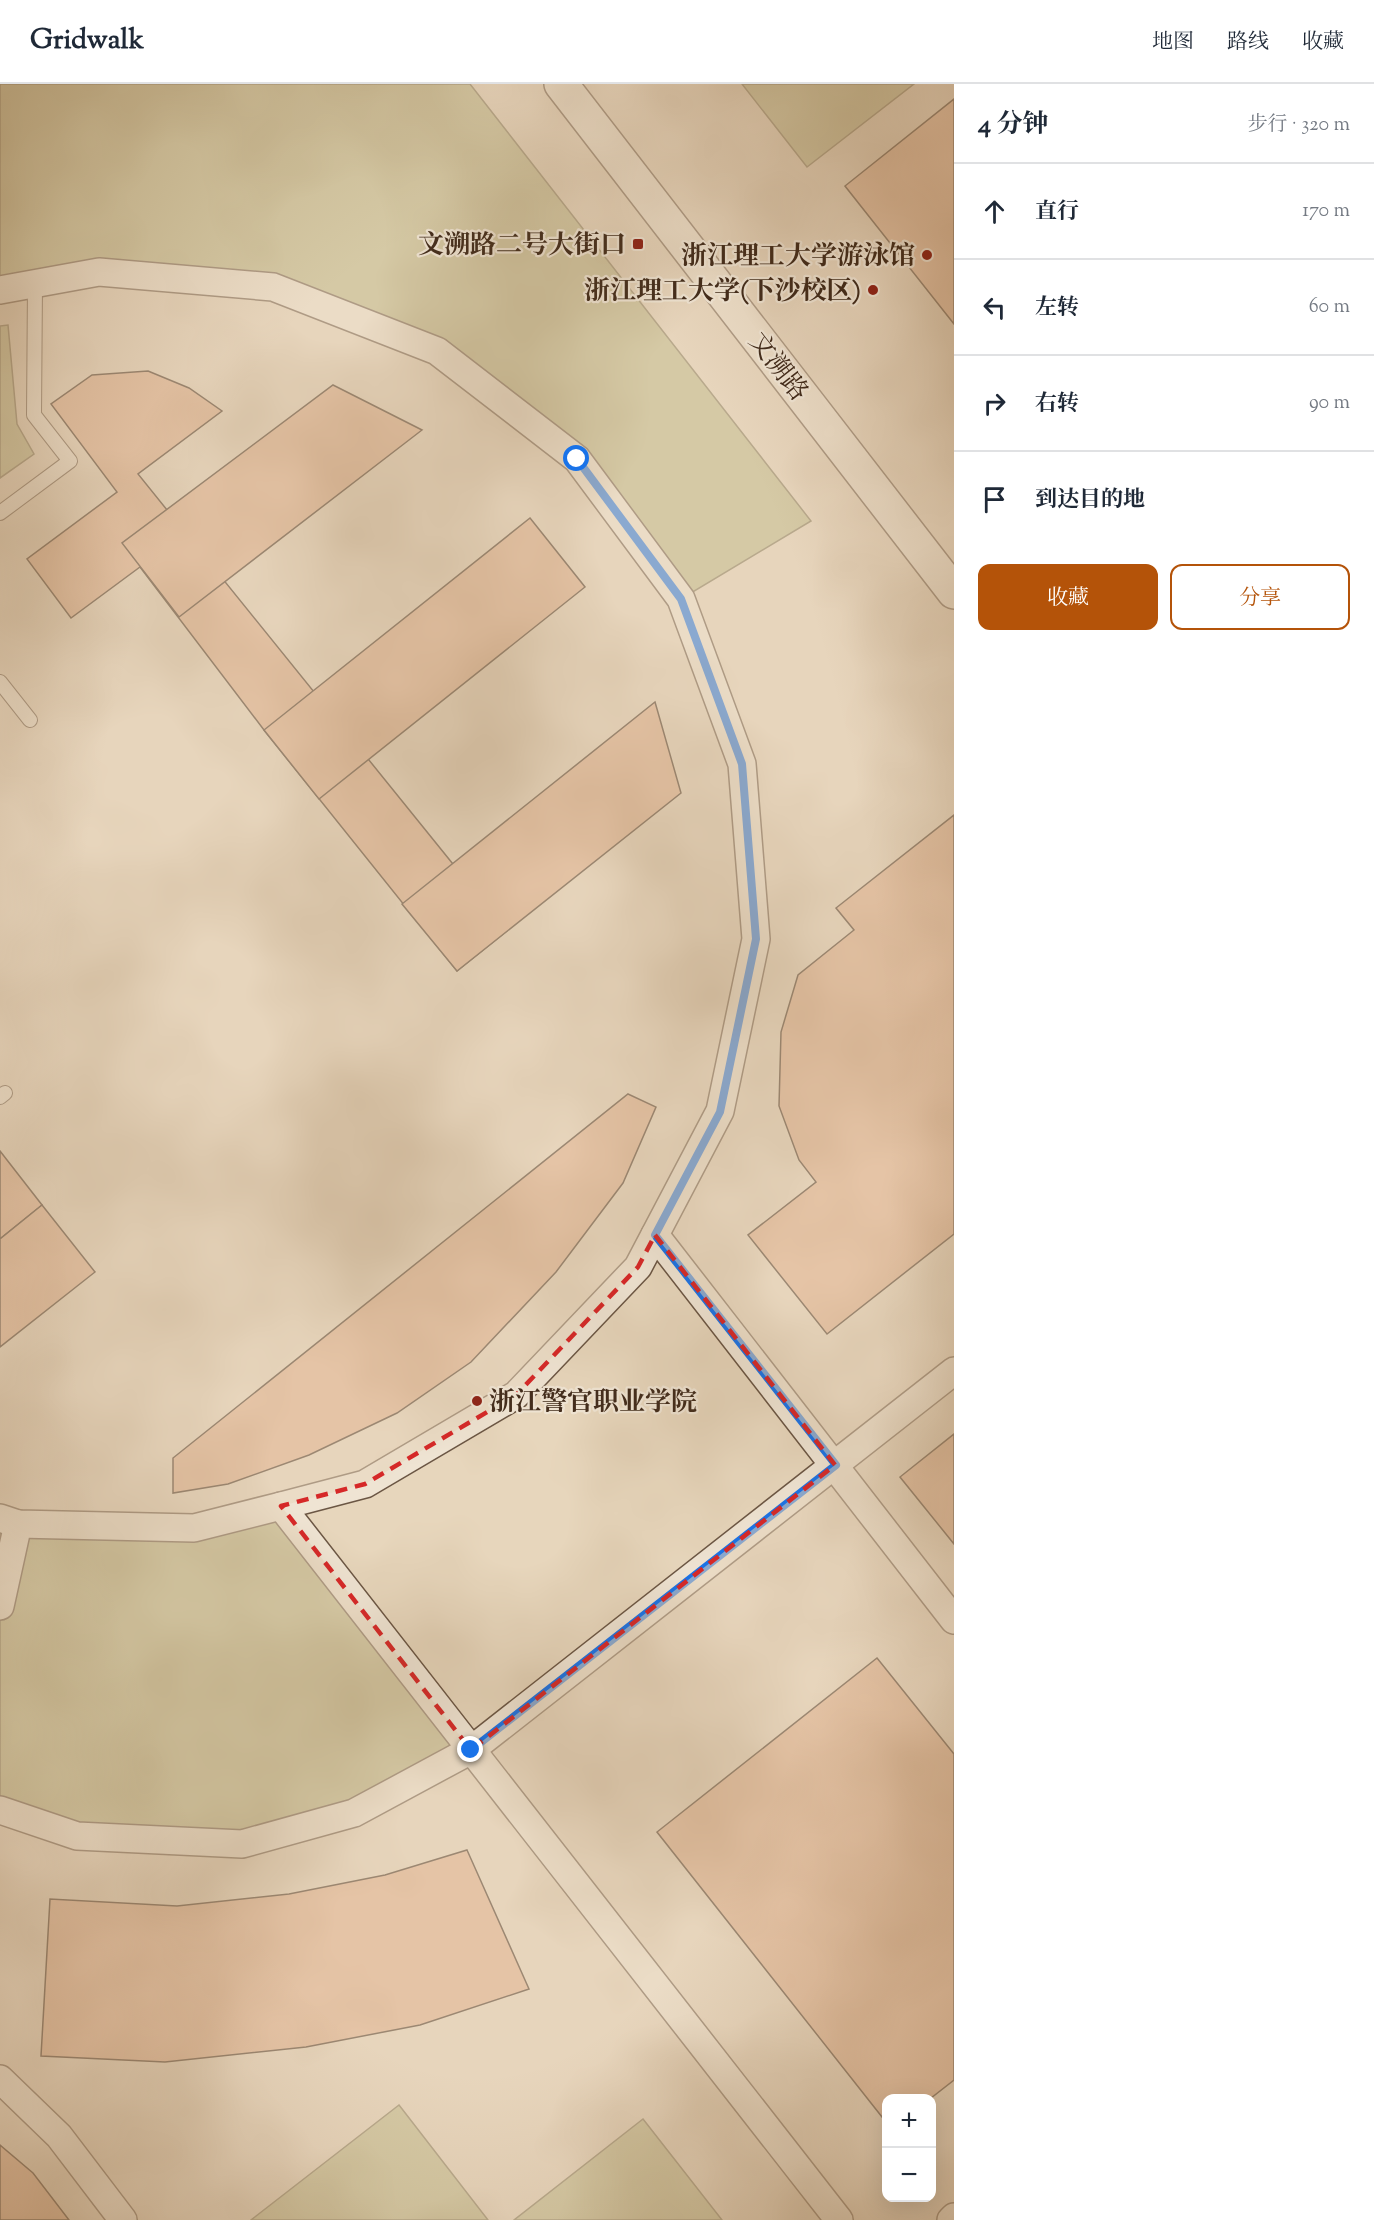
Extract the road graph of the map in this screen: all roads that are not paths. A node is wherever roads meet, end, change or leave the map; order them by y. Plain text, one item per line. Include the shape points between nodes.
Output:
1 (561, 84) edge
2 (35, 284) junction
3 (0, 290) edge
4 (0, 513) edge
5 (954, 592) edge
6 (0, 682) edge
7 (30, 720) dead end
8 (655, 1235) junction
9 (954, 1371) edge
10 (836, 1465) junction
11 (281, 1506) junction
12 (9, 1521) edge
13 (0, 1606) edge
14 (954, 1620) edge
15 (471, 1750) junction
16 (0, 1810) edge
17 (0, 2079) edge
18 (123, 2220) edge
19 (838, 2220) edge

1 - 5 street, 文溯路
2 - 3 street
2 - 4 lane via 34,415 70,461
2 - 8 street via 99,272 273,288 437,351 577,459 681,599 742,764 756,939 720,1112
6 - 7 lane
8 - 10 street
8 - 11 street via 638,1267 516,1395 365,1484
9 - 10 street
10 - 14 street
10 - 15 street
11 - 12 street via 194,1528
11 - 15 street
12 - 13 street
15 - 16 street via 354,1813 242,1844 77,1836
15 - 19 street
17 - 18 street via 59,2136

